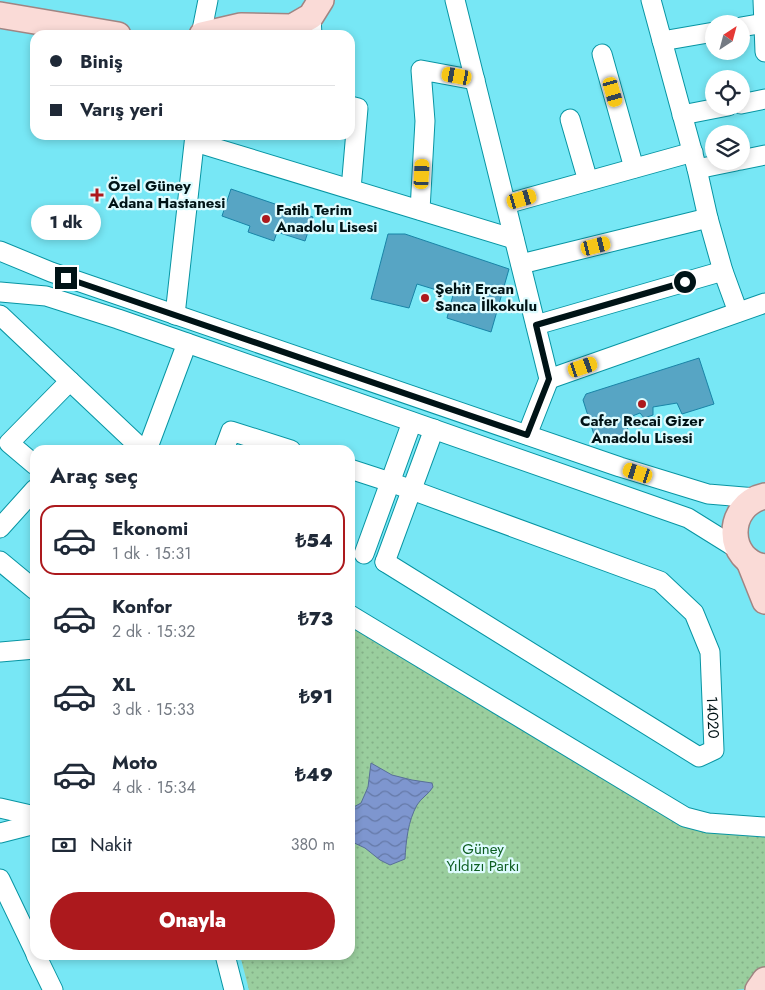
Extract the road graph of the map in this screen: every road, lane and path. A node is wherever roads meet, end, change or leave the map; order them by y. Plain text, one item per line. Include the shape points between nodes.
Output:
1 (208, 0) edge
2 (455, 0) edge
3 (651, 0) edge
4 (763, 0) edge
5 (0, 15) edge
6 (315, 17) edge
7 (764, 23) junction
8 (750, 25) edge
9 (88, 30) edge
10 (203, 30) edge
11 (224, 30) edge
12 (705, 34) edge
13 (662, 41) junction
14 (765, 52) edge
15 (602, 54) dead end
16 (475, 80) junction
17 (765, 100) edge
18 (750, 102) edge
19 (355, 107) edge
20 (705, 110) edge
21 (682, 115) junction
22 (570, 119) dead end
23 (195, 140) edge
24 (198, 140) edge
25 (765, 155) edge
26 (750, 158) edge
27 (695, 160) junction
28 (705, 160) edge
29 (634, 168) junction
30 (588, 181) junction
31 (351, 189) junction
32 (506, 204) junction
33 (420, 210) junction
34 (708, 218) junction
35 (514, 238) junction
36 (0, 251) edge
37 (521, 264) junction
38 (722, 270) junction
39 (0, 292) edge
40 (765, 302) edge
41 (738, 312) junction
42 (0, 315) edge
43 (175, 315) junction
44 (536, 325) junction
45 (186, 343) junction
46 (549, 379) junction
47 (70, 381) junction
48 (412, 422) junction
49 (434, 429) junction
50 (527, 435) junction
51 (138, 445) edge
52 (149, 445) edge
53 (226, 445) edge
54 (275, 445) edge
55 (30, 461) edge
56 (355, 471) edge
57 (390, 482) junction
58 (411, 491) junction
59 (30, 495) edge
60 (761, 497) edge
61 (0, 528) edge
62 (357, 554) edge
63 (752, 560) edge
64 (0, 561) edge
65 (385, 562) junction
66 (30, 586) edge
67 (765, 601) edge
68 (355, 618) edge
69 (30, 649) edge
70 (0, 652) edge
71 (0, 808) edge
72 (30, 815) edge
73 (30, 825) edge
74 (765, 826) edge
75 (0, 833) edge
76 (0, 879) edge
77 (12, 904) junction
78 (30, 917) edge
79 (30, 942) edge
80 (39, 960) edge
81 (226, 960) edge
82 (765, 980) edge
83 (53, 990) edge
84 (232, 990) edge
85 (758, 990) edge

1 - 10 street
2 - 16 street
3 - 13 street
4 - 7 street
5 - 9 main road
6 - 11 main road via 292,27 241,26
7 - 8 street
7 - 14 street
12 - 13 street
13 - 21 street
15 - 29 street
16 - 32 street
16 - 33 street via 421,70 425,121
17 - 18 street
19 - 31 street via 358,108
20 - 21 street
21 - 27 street
22 - 30 street
23 - 43 street
24 - 31 street
25 - 26 street
27 - 28 street
27 - 29 street
27 - 34 street
29 - 30 street
30 - 32 street
31 - 33 street
32 - 35 street
33 - 35 street
34 - 37 street
34 - 38 street
35 - 37 street
36 - 43 street
37 - 44 street
38 - 41 street
38 - 44 street
39 - 45 street via 46,296
40 - 41 street
41 - 46 street
42 - 47 street
43 - 50 street
44 - 46 street
45 - 48 street
45 - 52 street
46 - 50 street
47 - 51 street
47 - 55 street via 9,443
48 - 49 street
48 - 57 street
49 - 58 street
49 - 63 street via 688,518
50 - 60 street via 708,494
53 - 54 street via 231,431
56 - 57 street
57 - 58 street
57 - 62 street
58 - 65 street
58 - 65 street, 14020 via 660,581 694,613 710,652 714,750 699,757
59 - 61 street
60 - 63 main road via 746,505 738,515 735,527 736,540
62 - 65 street via 373,562
63 - 67 main road
64 - 66 street
68 - 74 street via 685,817 708,823
69 - 70 street
71 - 72 street
73 - 75 street
76 - 77 street
77 - 78 street
77 - 79 street
80 - 83 street
81 - 84 street
82 - 85 main road

